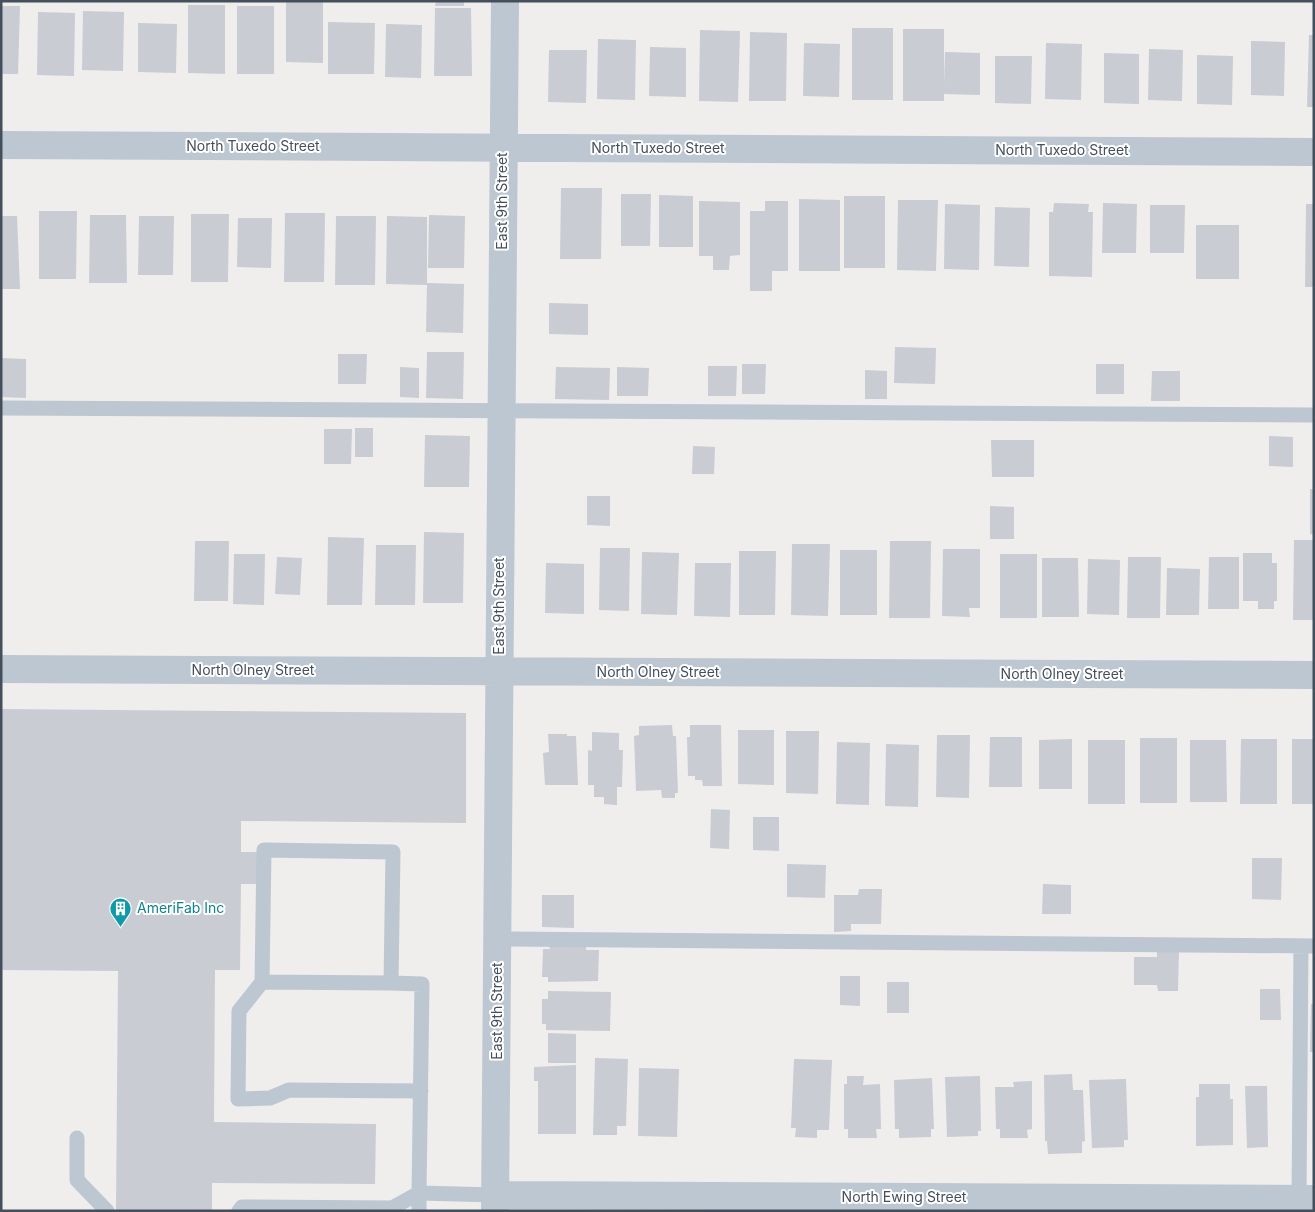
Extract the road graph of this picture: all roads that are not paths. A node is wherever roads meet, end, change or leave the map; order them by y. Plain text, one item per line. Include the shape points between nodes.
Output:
1 (505, 1) edge
2 (1, 145) edge
3 (502, 147) junction
4 (1314, 152) edge
5 (1, 408) edge
6 (501, 411) junction
7 (1314, 415) edge
8 (1, 669) edge
9 (498, 671) junction
10 (1314, 676) edge
11 (497, 939) junction
12 (1307, 946) edge
13 (262, 982) junction
14 (391, 983) junction
15 (421, 1091) junction
16 (77, 1138) dead end
17 (419, 1193) junction
18 (1307, 1199) edge
19 (495, 1203) edge
20 (107, 1211) edge
21 (239, 1211) edge
22 (419, 1211) edge

1 - 3 street, East 9th Street
2 - 3 street, North Tuxedo Street
3 - 4 street, North Tuxedo Street
3 - 6 street, East 9th Street
5 - 6 lane
6 - 7 lane
6 - 9 street, East 9th Street
8 - 9 street, North Olney Street
9 - 10 street, North Olney Street
9 - 11 street, East 9th Street
11 - 12 lane
11 - 19 street, East 9th Street
12 - 18 lane
13 - 14 lane
13 - 14 lane via 264,850 393,852
13 - 15 lane via 239,1011 238,1099 270,1098 289,1090
14 - 15 lane via 422,984
15 - 17 lane
16 - 20 lane via 77,1180
17 - 19 lane
17 - 21 lane via 392,1208 242,1207
17 - 22 lane
18 - 19 street, North Ewing Street

